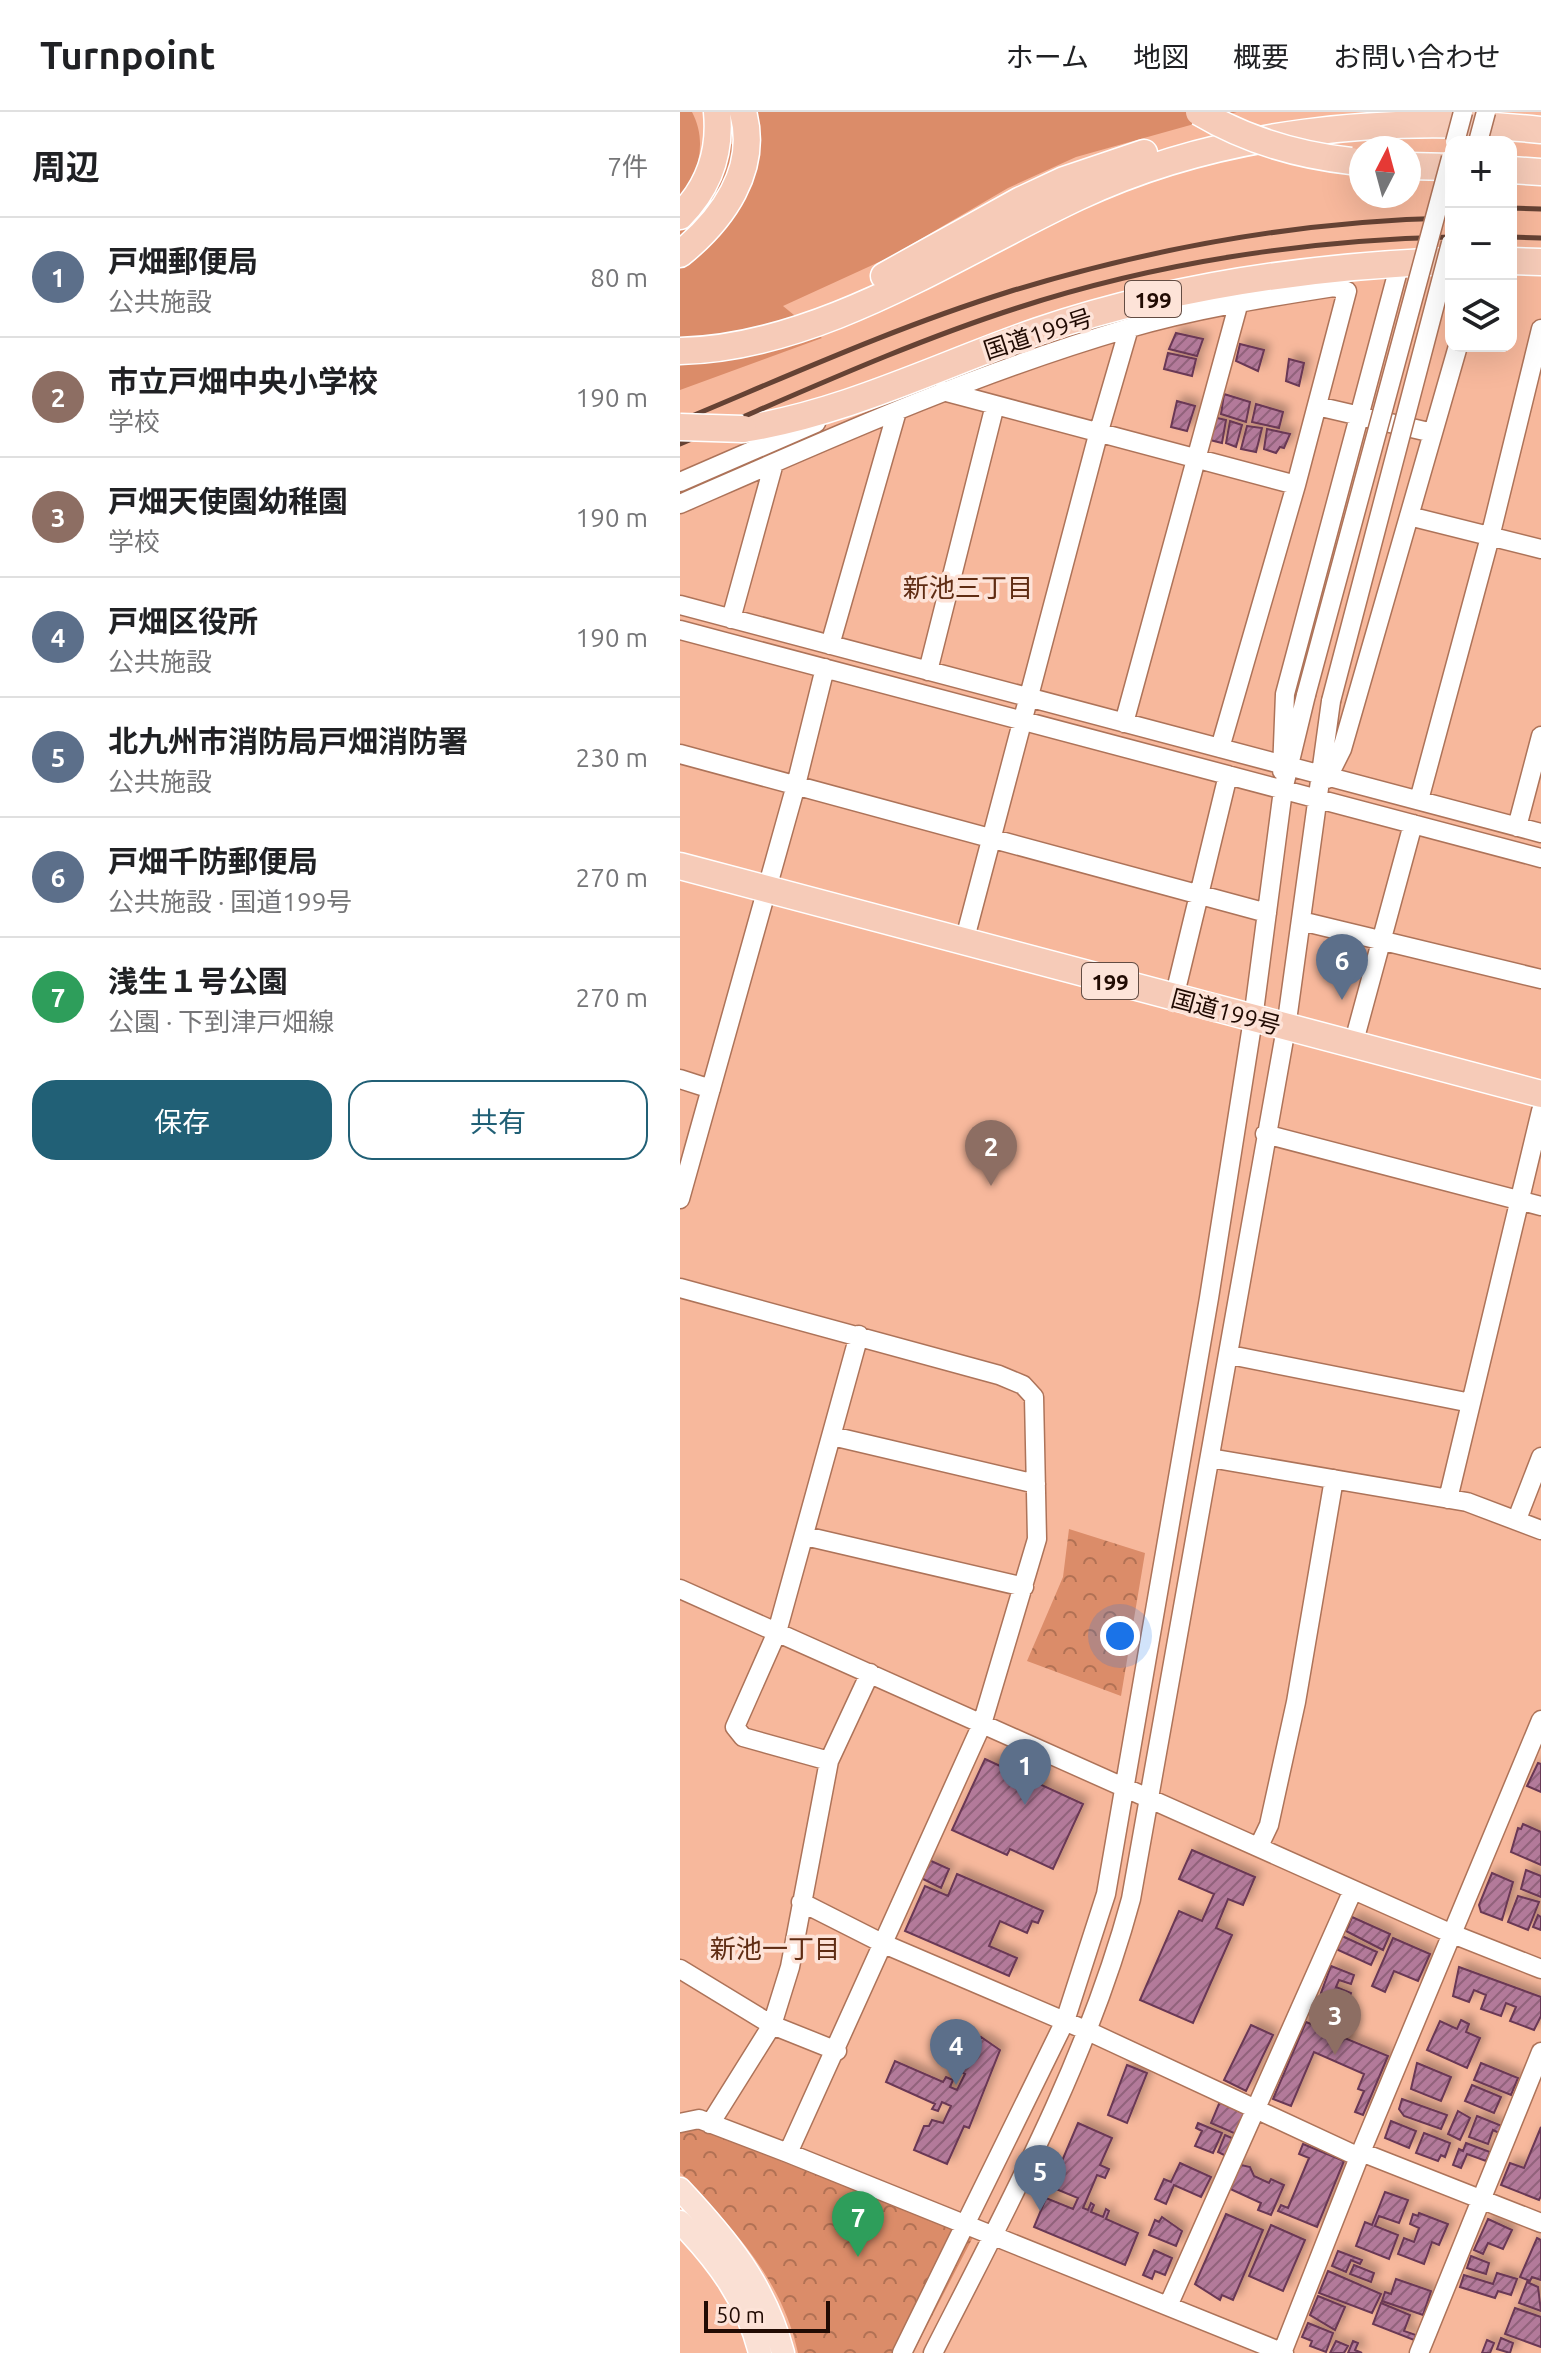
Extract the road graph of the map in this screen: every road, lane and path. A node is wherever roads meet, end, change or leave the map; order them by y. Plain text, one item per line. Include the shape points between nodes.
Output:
1 (702, 112) edge
2 (717, 112) edge
3 (743, 112) edge
4 (1199, 112) edge
5 (1432, 112) edge
6 (1441, 112) edge
7 (1463, 112) edge
8 (1486, 112) edge
9 (1541, 117) edge
10 (1541, 130) edge
11 (1457, 136) edge
12 (1480, 136) edge
13 (1349, 161) edge
14 (1421, 166) edge
15 (1445, 167) edge
16 (1517, 170) edge
17 (1541, 172) edge
18 (1445, 180) edge
19 (703, 188) junction
20 (680, 216) edge
21 (680, 254) edge
22 (1445, 261) edge
23 (1517, 261) edge
24 (1541, 262) edge
25 (1400, 263) junction
26 (1445, 266) edge
27 (1239, 302) junction
28 (790, 322) junction
29 (1129, 328) junction
30 (1541, 329) edge
31 (680, 336) edge
32 (680, 351) edge
33 (1456, 352) edge
34 (943, 391) junction
35 (869, 397) junction
36 (995, 405) junction
37 (1317, 406) junction
38 (897, 411) junction
39 (833, 415) junction
40 (1359, 416) junction
41 (680, 427) edge
42 (1099, 431) junction
43 (1433, 433) junction
44 (741, 434) junction
45 (680, 436) edge
46 (1197, 458) junction
47 (774, 463) junction
48 (680, 482) edge
49 (1296, 485) junction
50 (680, 504) edge
51 (1409, 516) junction
52 (1490, 537) junction
53 (1541, 549) edge
54 (680, 605) edge
55 (731, 619) junction
56 (680, 630) edge
57 (830, 645) junction
58 (825, 668) junction
59 (928, 671) junction
60 (1027, 697) junction
61 (1021, 721) junction
62 (1124, 723) junction
63 (1541, 736) edge
64 (1220, 748) junction
65 (680, 754) edge
66 (1285, 764) junction
67 (1325, 774) junction
68 (1228, 775) junction
69 (796, 785) junction
70 (1283, 790) junction
71 (1317, 800) junction
72 (1419, 800) junction
73 (1413, 824) junction
74 (1517, 827) junction
75 (1541, 833) edge
76 (990, 836) junction
77 (1541, 858) edge
78 (680, 866) edge
79 (767, 889) junction
80 (1202, 895) junction
81 (1267, 913) junction
82 (1301, 921) junction
83 (1382, 941) junction
84 (964, 942) junction
85 (1541, 979) edge
86 (1174, 998) junction
87 (1253, 1019) junction
88 (1286, 1028) junction
89 (1353, 1045) junction
90 (680, 1079) edge
91 (711, 1089) junction
92 (1541, 1094) edge
93 (1541, 1111) edge
94 (1265, 1134) junction
95 (680, 1199) edge
96 (1520, 1200) junction
97 (1541, 1206) edge
98 (680, 1288) edge
99 (859, 1335) junction
100 (1230, 1355) junction
101 (1471, 1403) junction
102 (832, 1436) junction
103 (1541, 1457) edge
104 (1210, 1458) junction
105 (1334, 1479) junction
106 (1036, 1484) junction
107 (1448, 1499) junction
108 (1517, 1519) junction
109 (1541, 1530) edge
110 (805, 1536) junction
111 (1024, 1587) junction
112 (680, 1589) edge
113 (777, 1632) junction
114 (870, 1673) junction
115 (1541, 1720) edge
116 (982, 1724) junction
117 (829, 1761) junction
118 (1126, 1787) junction
119 (1150, 1799) junction
120 (1259, 1846) junction
121 (1353, 1890) junction
122 (801, 1902) junction
123 (1450, 1933) junction
124 (884, 1944) junction
125 (680, 1969) edge
126 (1541, 1969) edge
127 (1065, 2021) junction
128 (772, 2025) junction
129 (1090, 2032) junction
130 (837, 2051) junction
131 (1541, 2052) edge
132 (1256, 2109) junction
133 (680, 2123) edge
134 (710, 2124) junction
135 (788, 2153) junction
136 (1360, 2154) junction
137 (680, 2189) edge
138 (1482, 2200) junction
139 (680, 2222) edge
140 (1541, 2223) edge
141 (965, 2225) junction
142 (992, 2237) junction
143 (1168, 2306) junction
144 (760, 2353) edge
145 (783, 2353) edge
146 (902, 2353) edge
147 (933, 2353) edge
148 (1283, 2353) edge
149 (1419, 2353) edge

1 - 19 highway via 708,135
2 - 19 highway via 717,147
3 - 21 highway via 746,151 739,181 725,210
4 - 13 highway, bridge via 1292,152
5 - 28 highway via 1265,126 1109,163 1019,201
6 - 9 highway
7 - 11 street, bridge
8 - 12 street, bridge
10 - 28 highway via 1400,125 1288,137 1181,159 1092,191 907,284
14 - 15 highway
16 - 17 highway
18 - 66 street, bridge
19 - 20 highway
22 - 25 highway, 国道199号 / 199
23 - 24 highway
25 - 35 highway, 国道199号 / 199 via 1295,272 1133,304 1040,331
25 - 40 street
26 - 67 street, bridge via 1331,701
27 - 29 street
27 - 37 street via 1334,287 1347,291
27 - 46 street
28 - 31 highway
28 - 32 highway via 740,346
29 - 34 street
29 - 42 street
30 - 52 street
33 - 43 street
34 - 36 street
34 - 38 street
35 - 39 highway, 国道199号 / 199
35 - 44 highway, 国道199号 / 199
36 - 42 street
36 - 59 street
37 - 40 street
37 - 49 street
38 - 47 street
38 - 57 street
39 - 44 highway, 国道199号 / 199 via 774,433
39 - 48 street
40 - 43 street
40 - 66 street via 1285,694
41 - 44 highway, 国道199号 / 199, bridge
42 - 46 street
42 - 60 street
43 - 51 street
44 - 45 highway, 国道199号 / 199
46 - 49 street
46 - 62 street
47 - 50 street
47 - 55 street
49 - 64 street
51 - 52 street
51 - 67 street via 1342,749
52 - 53 street
52 - 72 street
54 - 55 street
55 - 57 street
56 - 58 street
57 - 59 street
58 - 61 street
58 - 69 street
59 - 60 street
60 - 61 street
60 - 62 street
61 - 68 street
61 - 76 street
62 - 64 street
63 - 74 street
64 - 66 street
65 - 69 street
66 - 67 street
66 - 70 street
67 - 71 street
67 - 72 street
68 - 70 street
68 - 80 street
69 - 76 street
69 - 79 street
70 - 71 street
70 - 81 street
71 - 73 street
71 - 82 street
72 - 74 street
73 - 77 street
73 - 83 street
74 - 75 street
76 - 80 street
76 - 84 street
78 - 79 highway, 国道199号 / 199
79 - 84 highway, 国道199号 / 199
79 - 91 street
80 - 81 street
80 - 86 street
81 - 87 street
82 - 83 street
82 - 88 street
83 - 85 street
83 - 89 street
84 - 86 highway, 国道199号 / 199
86 - 87 highway, 国道199号 / 199
87 - 88 highway, 国道199号 / 199
87 - 118 street
88 - 89 highway, 国道199号 / 199
88 - 94 street
89 - 92 highway, 国道199号 / 199
90 - 91 street
91 - 95 street
93 - 96 street
94 - 96 street
94 - 100 street
96 - 97 street
96 - 101 street
98 - 99 street
99 - 102 street
99 - 106 street via 1023,1385 1034,1397
100 - 101 street
100 - 104 street
101 - 107 street
102 - 106 street
102 - 110 street
103 - 108 street
104 - 105 street
104 - 119 street
105 - 107 street
105 - 120 street via 1296,1702 1269,1825
106 - 111 street via 1037,1539
107 - 108 street
108 - 109 street
110 - 111 street
110 - 113 street
111 - 116 street
112 - 113 street
113 - 114 street
113 - 117 street via 735,1727 743,1737
114 - 116 street
114 - 117 street
115 - 123 street
116 - 118 street
116 - 124 street
117 - 122 street
118 - 119 street
118 - 127 street via 1106,1894
119 - 120 street
119 - 129 street via 1131,1899
120 - 121 street
121 - 123 street
121 - 132 street
122 - 124 street
122 - 128 street via 790,1967
123 - 126 street
123 - 136 street
124 - 127 street
124 - 130 street
125 - 128 street
127 - 129 street
127 - 141 street
128 - 130 street
128 - 134 street
129 - 132 street
129 - 142 street
130 - 135 street
131 - 138 street
132 - 136 street
132 - 143 street
133 - 134 street via 699,2119
134 - 135 street
135 - 141 street
136 - 138 street
136 - 148 street
137 - 145 main road via 751,2272
138 - 140 street
138 - 149 street
139 - 144 main road via 731,2281
141 - 142 street
141 - 146 street
142 - 143 street
142 - 147 street
143 - 148 street

